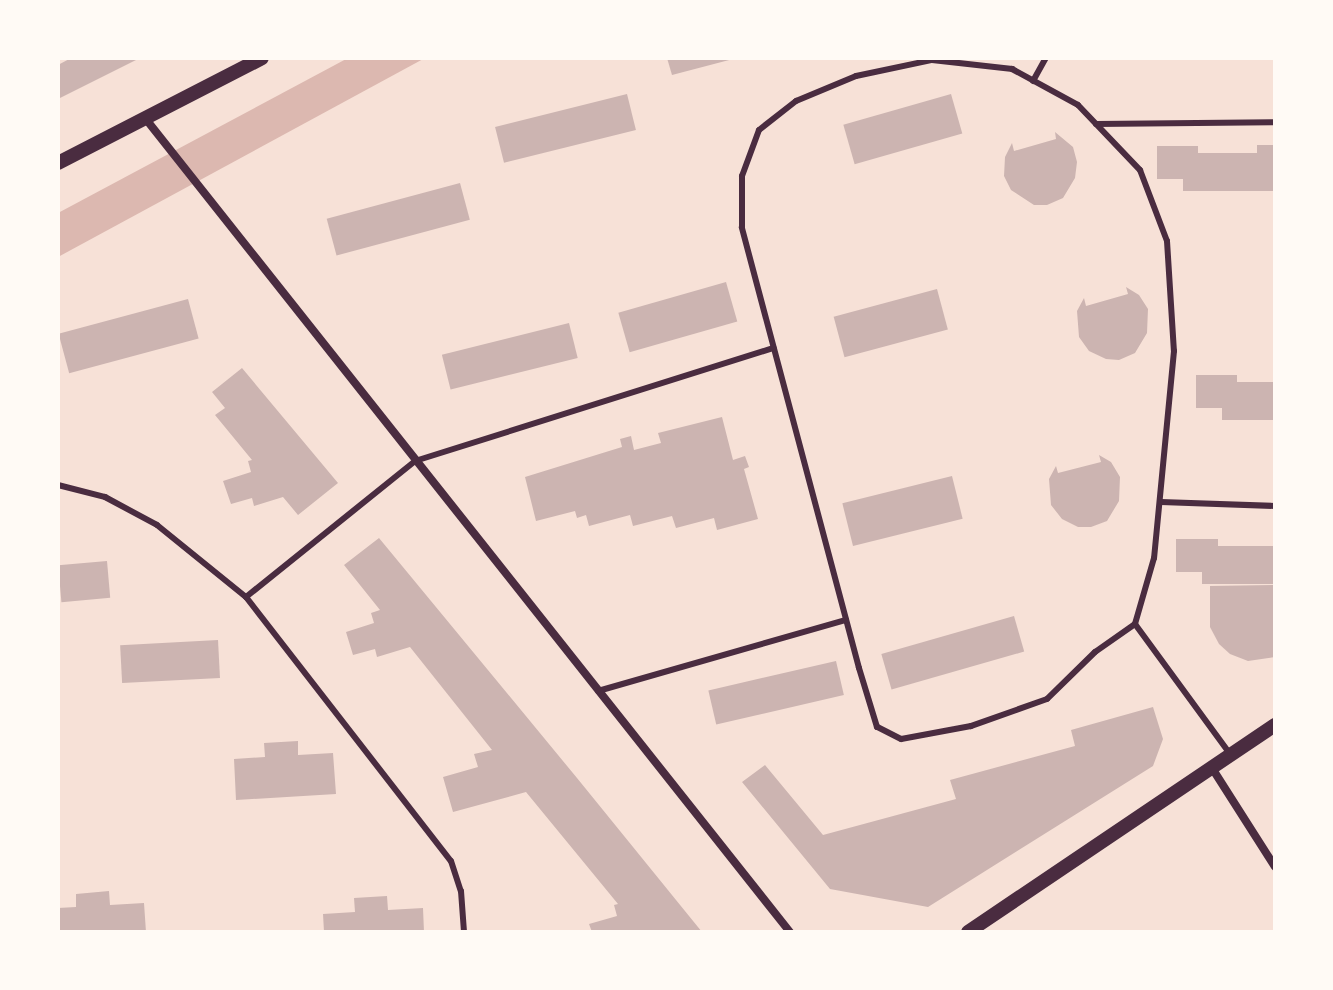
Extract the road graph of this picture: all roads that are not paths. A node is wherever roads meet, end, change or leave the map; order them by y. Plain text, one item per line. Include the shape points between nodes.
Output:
1 (262, 58) edge
2 (1046, 58) edge
3 (1033, 81) junction
4 (1275, 122) edge
5 (149, 124) junction
6 (1096, 124) junction
7 (58, 163) edge
8 (774, 348) junction
9 (415, 461) junction
10 (58, 485) edge
11 (1161, 502) junction
12 (1275, 506) edge
13 (246, 597) junction
14 (846, 620) junction
15 (1135, 624) junction
16 (598, 691) junction
17 (1275, 725) edge
18 (1231, 755) junction
19 (1212, 768) junction
20 (1275, 867) edge
21 (464, 932) edge
22 (790, 932) edge
23 (968, 932) edge

1 - 5 street
2 - 3 lane
3 - 6 lane via 1078,105
3 - 8 lane via 1012,69 932,60 856,76 796,101 759,130 742,176 742,227
4 - 6 lane
5 - 7 street
5 - 9 street
6 - 11 lane via 1140,170 1167,241 1174,351
8 - 9 lane
8 - 14 lane
9 - 13 lane
9 - 16 street
10 - 13 lane via 105,497 157,525
11 - 12 lane
11 - 15 lane via 1154,558
13 - 21 lane via 451,861 461,891
14 - 15 lane via 877,727 901,739 971,726 1047,699 1095,652
14 - 16 lane
15 - 18 lane
16 - 22 street
17 - 18 street
18 - 19 street
19 - 20 street
19 - 23 street

